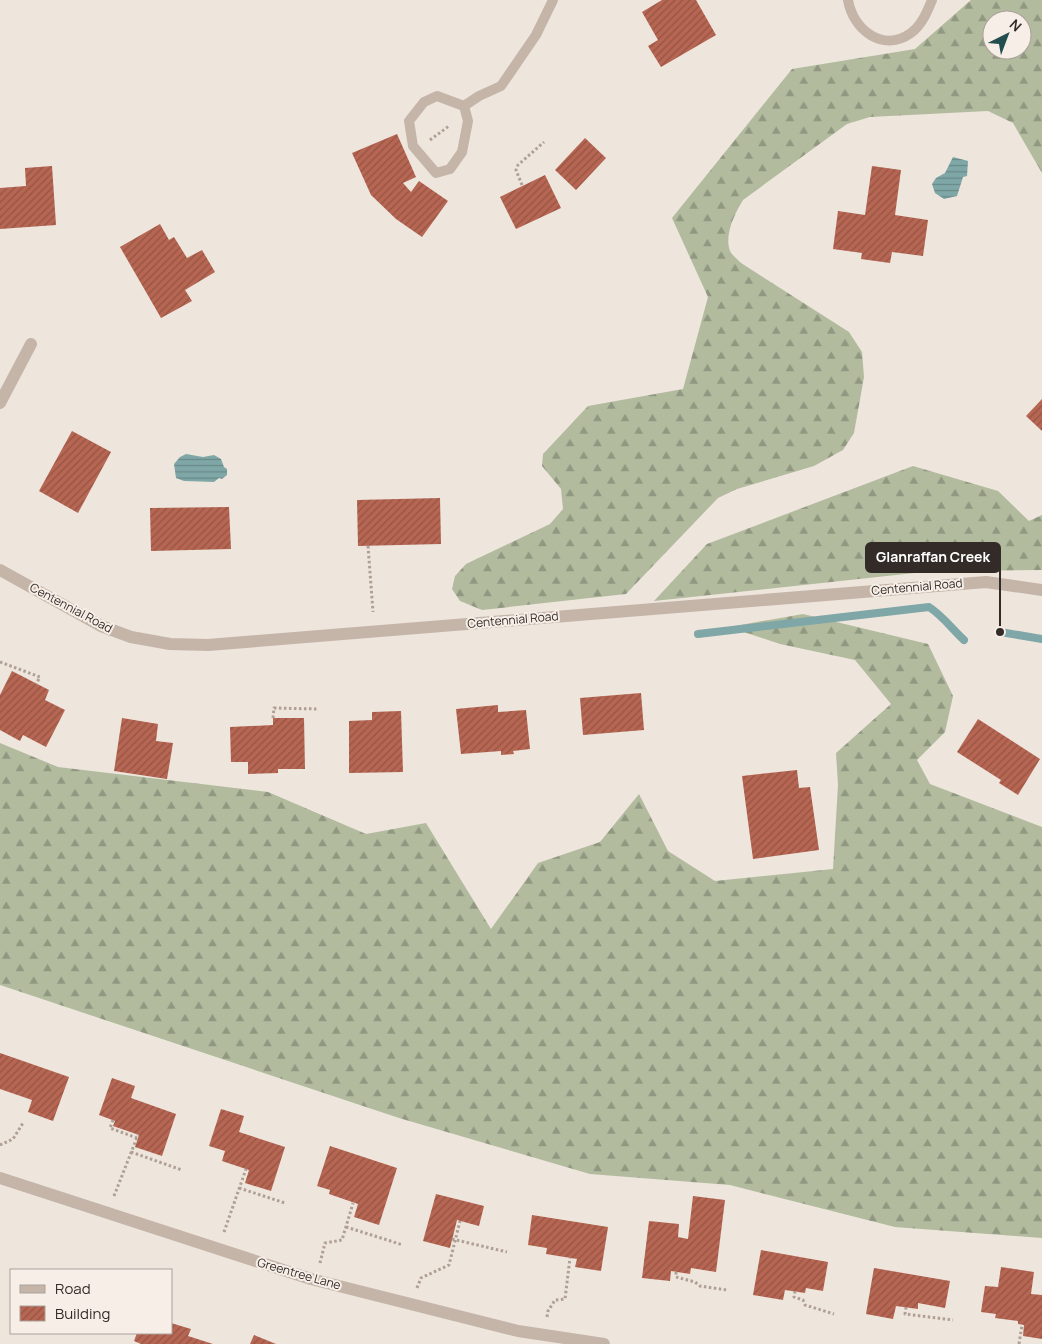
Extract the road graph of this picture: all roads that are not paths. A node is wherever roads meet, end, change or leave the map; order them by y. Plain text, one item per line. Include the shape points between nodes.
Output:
1 (553, 0) edge
2 (848, 0) edge
3 (932, 0) edge
4 (465, 110) junction
5 (31, 344) dead end
6 (0, 403) edge
7 (0, 570) edge
8 (1042, 590) edge
9 (0, 1178) edge
10 (604, 1344) edge

1 - 4 lane via 536,35 501,86 479,96
2 - 3 lane via 855,22 874,38 887,40 911,33 920,24
4 - 4 lane via 437,96 424,102 409,121 413,146 436,173 450,169 462,152 468,121
5 - 6 street
7 - 8 street, Centennial Road via 101,626 134,638 170,644 208,645 986,582
9 - 10 street, Greentree Lane via 314,1280 518,1331

